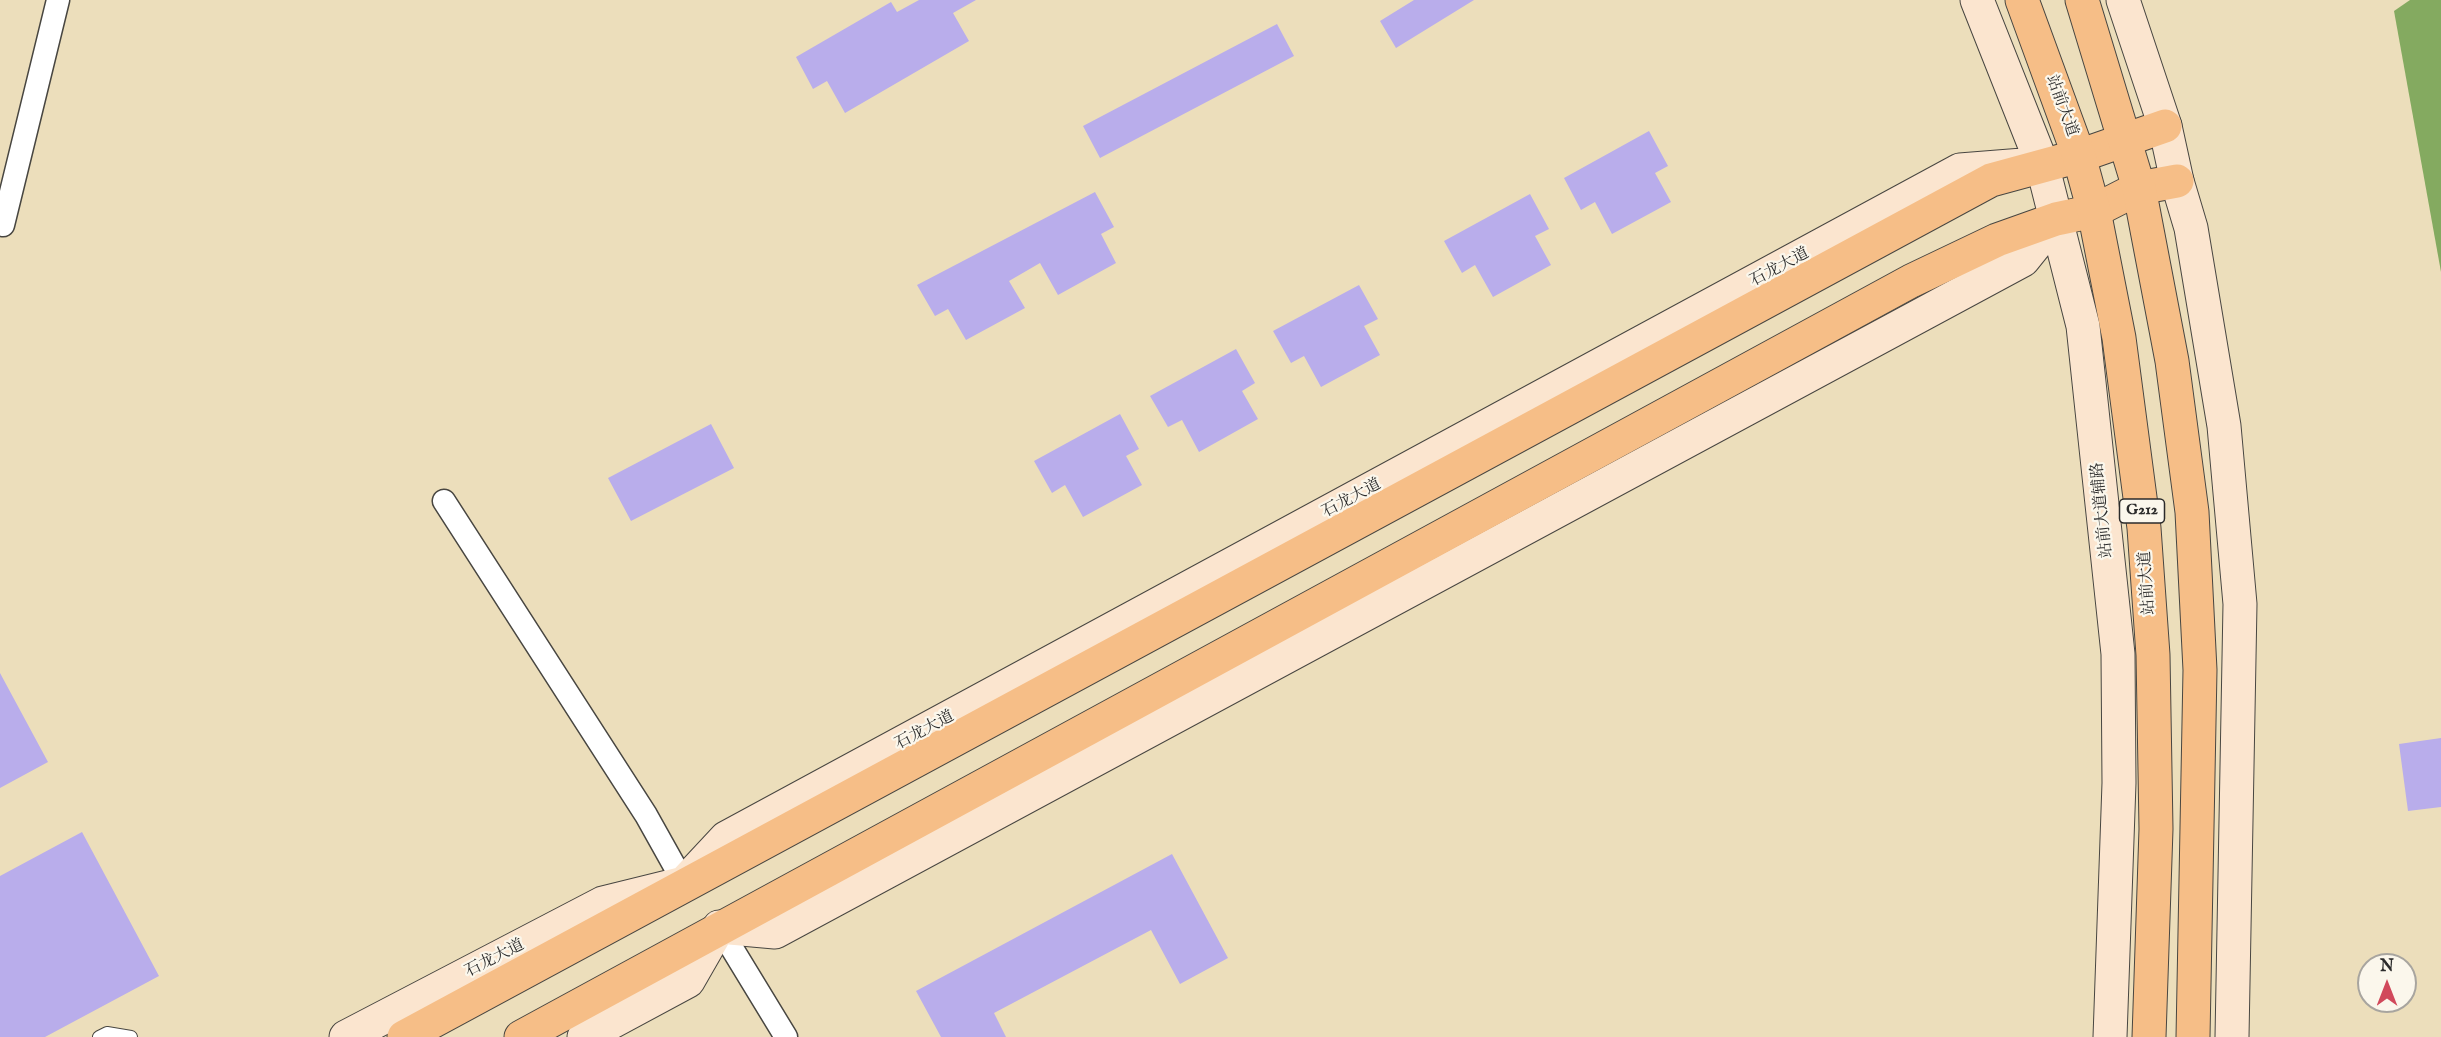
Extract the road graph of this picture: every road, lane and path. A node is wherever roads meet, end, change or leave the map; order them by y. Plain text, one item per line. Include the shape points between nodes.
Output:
1 (58, 0) edge
2 (1977, 0) edge
3 (2022, 0) edge
4 (2082, 0) edge
5 (2123, 0) edge
6 (2165, 126) junction
7 (2124, 139) junction
8 (2079, 156) junction
9 (2042, 164) junction
10 (2177, 181) junction
11 (2139, 188) junction
12 (2094, 211) junction
13 (2056, 219) junction
14 (3, 225) dead end
15 (444, 501) dead end
16 (684, 883) junction
17 (719, 927) junction
18 (99, 1037) edge
19 (131, 1037) edge
20 (346, 1037) edge
21 (404, 1037) edge
22 (522, 1037) edge
23 (584, 1037) edge
24 (786, 1037) edge
25 (2110, 1037) edge
26 (2149, 1037) edge
27 (2193, 1037) edge
28 (2232, 1037) edge

1 - 14 street
2 - 9 street, 站前大道辅路
3 - 8 main road, 站前大道 / G212
4 - 7 main road
5 - 6 street
6 - 7 main road, 石龙大道
6 - 10 street
7 - 8 main road, 石龙大道
7 - 11 main road
8 - 9 main road, 石龙大道
8 - 12 main road, 站前大道 / G212
9 - 13 street, 站前大道辅路
9 - 16 main road, 石龙大道 via 1990,180
10 - 11 main road
10 - 28 street via 2191,228 2224,426 2240,604
11 - 12 main road
11 - 27 main road via 2172,361 2192,512 2200,670
12 - 13 main road
12 - 26 main road, 站前大道 / G212 via 2121,349 2144,528 2153,655 2156,829
13 - 17 main road via 1997,240 1911,281
13 - 25 street, 站前大道辅路 via 2083,326 2118,654 2119,783
15 - 16 street via 646,815
16 - 20 street, 石龙大道 via 603,903
16 - 21 main road, 石龙大道
17 - 22 main road
17 - 23 street via 688,981
17 - 24 street
18 - 19 lane via 107,1033

